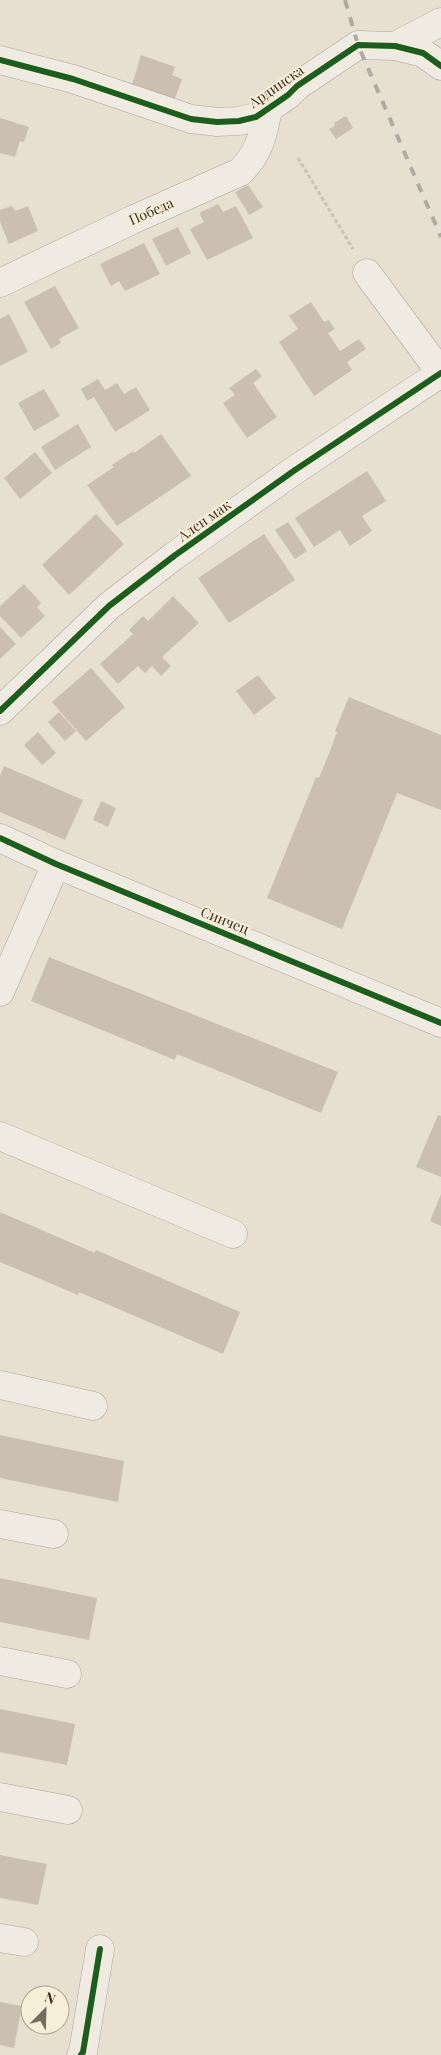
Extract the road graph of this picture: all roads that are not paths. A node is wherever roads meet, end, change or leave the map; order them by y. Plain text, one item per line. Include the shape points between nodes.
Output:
1 (441, 22) edge
2 (396, 46) junction
3 (0, 60) edge
4 (441, 66) edge
5 (268, 110) junction
6 (367, 273) road end
7 (0, 283) edge
8 (441, 373) edge
9 (0, 711) edge
10 (0, 838) edge
11 (56, 864) junction
12 (0, 992) edge
13 (441, 1023) edge
14 (0, 1136) edge
15 (233, 1234) dead end
16 (0, 1385) edge
17 (93, 1406) dead end
18 (0, 1524) edge
19 (54, 1534) dead end
20 (0, 1661) edge
21 (67, 1674) dead end
22 (0, 1797) edge
23 (68, 1810) dead end
24 (100, 1950) dead end
25 (81, 2055) edge

1 - 2 street
2 - 4 street, Ардинска via 424,53
2 - 5 street, Ардинска via 358,45
3 - 5 street, Ардинска via 73,79 190,119 238,121
5 - 7 street, Победа via 261,143 240,172
6 - 8 street
8 - 9 street, Ален мак via 295,470 108,606
10 - 11 street, Синчец
11 - 12 street
11 - 13 street, Синчец
14 - 15 street
16 - 17 street
18 - 19 street
20 - 21 street
22 - 23 street
24 - 25 street

